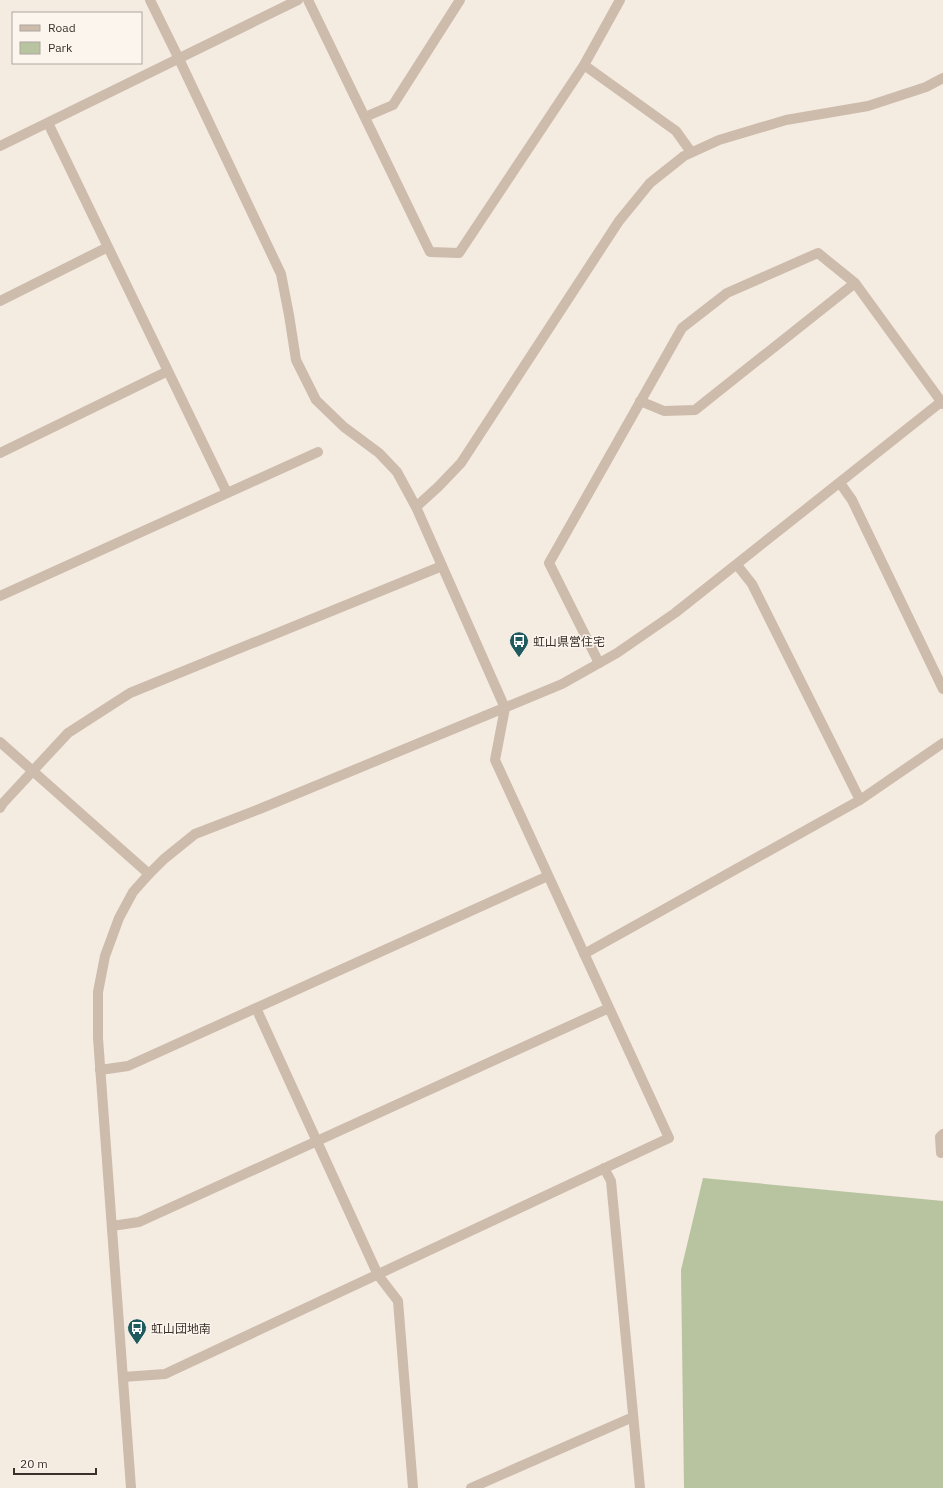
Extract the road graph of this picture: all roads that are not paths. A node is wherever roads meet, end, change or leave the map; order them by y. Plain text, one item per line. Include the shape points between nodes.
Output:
1 (150, 0) edge
2 (298, 0) edge
3 (308, 0) edge
4 (460, 0) edge
5 (620, 0) edge
6 (179, 59) junction
7 (584, 65) junction
8 (943, 78) edge
9 (365, 117) junction
10 (48, 123) junction
11 (0, 146) edge
12 (691, 152) junction
13 (108, 247) junction
14 (855, 283) junction
15 (0, 300) edge
16 (168, 371) junction
17 (640, 401) junction
18 (942, 402) edge
19 (318, 452) dead end
20 (0, 453) edge
21 (840, 483) junction
22 (227, 493) junction
23 (416, 507) junction
24 (737, 565) junction
25 (442, 566) junction
26 (0, 596) edge
27 (599, 663) junction
28 (943, 689) edge
29 (505, 708) junction
30 (0, 742) edge
31 (943, 743) edge
32 (32, 771) junction
33 (860, 800) junction
34 (0, 808) edge
35 (148, 874) junction
36 (548, 876) junction
37 (584, 954) junction
38 (256, 1008) junction
39 (609, 1008) junction
40 (100, 1070) junction
41 (943, 1134) edge
42 (317, 1141) junction
43 (942, 1153) dead end
44 (604, 1168) junction
45 (112, 1226) junction
46 (378, 1274) junction
47 (123, 1377) junction
48 (633, 1417) junction
49 (131, 1488) edge
50 (413, 1488) edge
51 (471, 1488) edge
52 (640, 1488) edge

1 - 6 street
2 - 6 street
3 - 9 street
4 - 9 street via 393,105
5 - 7 street
6 - 10 street
6 - 23 street via 281,274 296,360 316,400 344,427 379,453 397,472
7 - 9 street via 459,253 430,252
7 - 12 street via 676,131
8 - 12 street via 926,87 868,106 786,120 719,140
10 - 11 street
10 - 13 street
12 - 23 street via 650,183 619,221 461,463
13 - 15 street
13 - 16 street
14 - 17 street via 695,410 664,411
14 - 17 street via 818,253 727,293 682,328
14 - 18 street
16 - 20 street
16 - 22 street
17 - 27 street via 549,563
18 - 21 street
19 - 22 street
21 - 24 street
21 - 28 street via 852,500
22 - 26 street
23 - 25 street
24 - 27 street via 675,614
24 - 33 street via 752,584
25 - 29 street
25 - 32 street via 130,693 68,733
27 - 29 street via 562,684
29 - 35 street via 195,834
29 - 36 street via 495,760
30 - 32 street
31 - 33 street
32 - 34 street
32 - 35 street
33 - 37 street
35 - 40 street via 133,892 119,918 105,956 98,992
36 - 37 street
36 - 38 street
37 - 39 street
38 - 40 street via 128,1066
38 - 42 street
39 - 42 street
39 - 44 street via 669,1138
40 - 45 street
41 - 43 street via 940,1137
42 - 45 street via 139,1222
42 - 46 street
44 - 46 street
44 - 48 street via 611,1182
45 - 47 street
46 - 47 street via 164,1374
46 - 50 street via 398,1301
47 - 49 street
48 - 51 street
48 - 52 street

